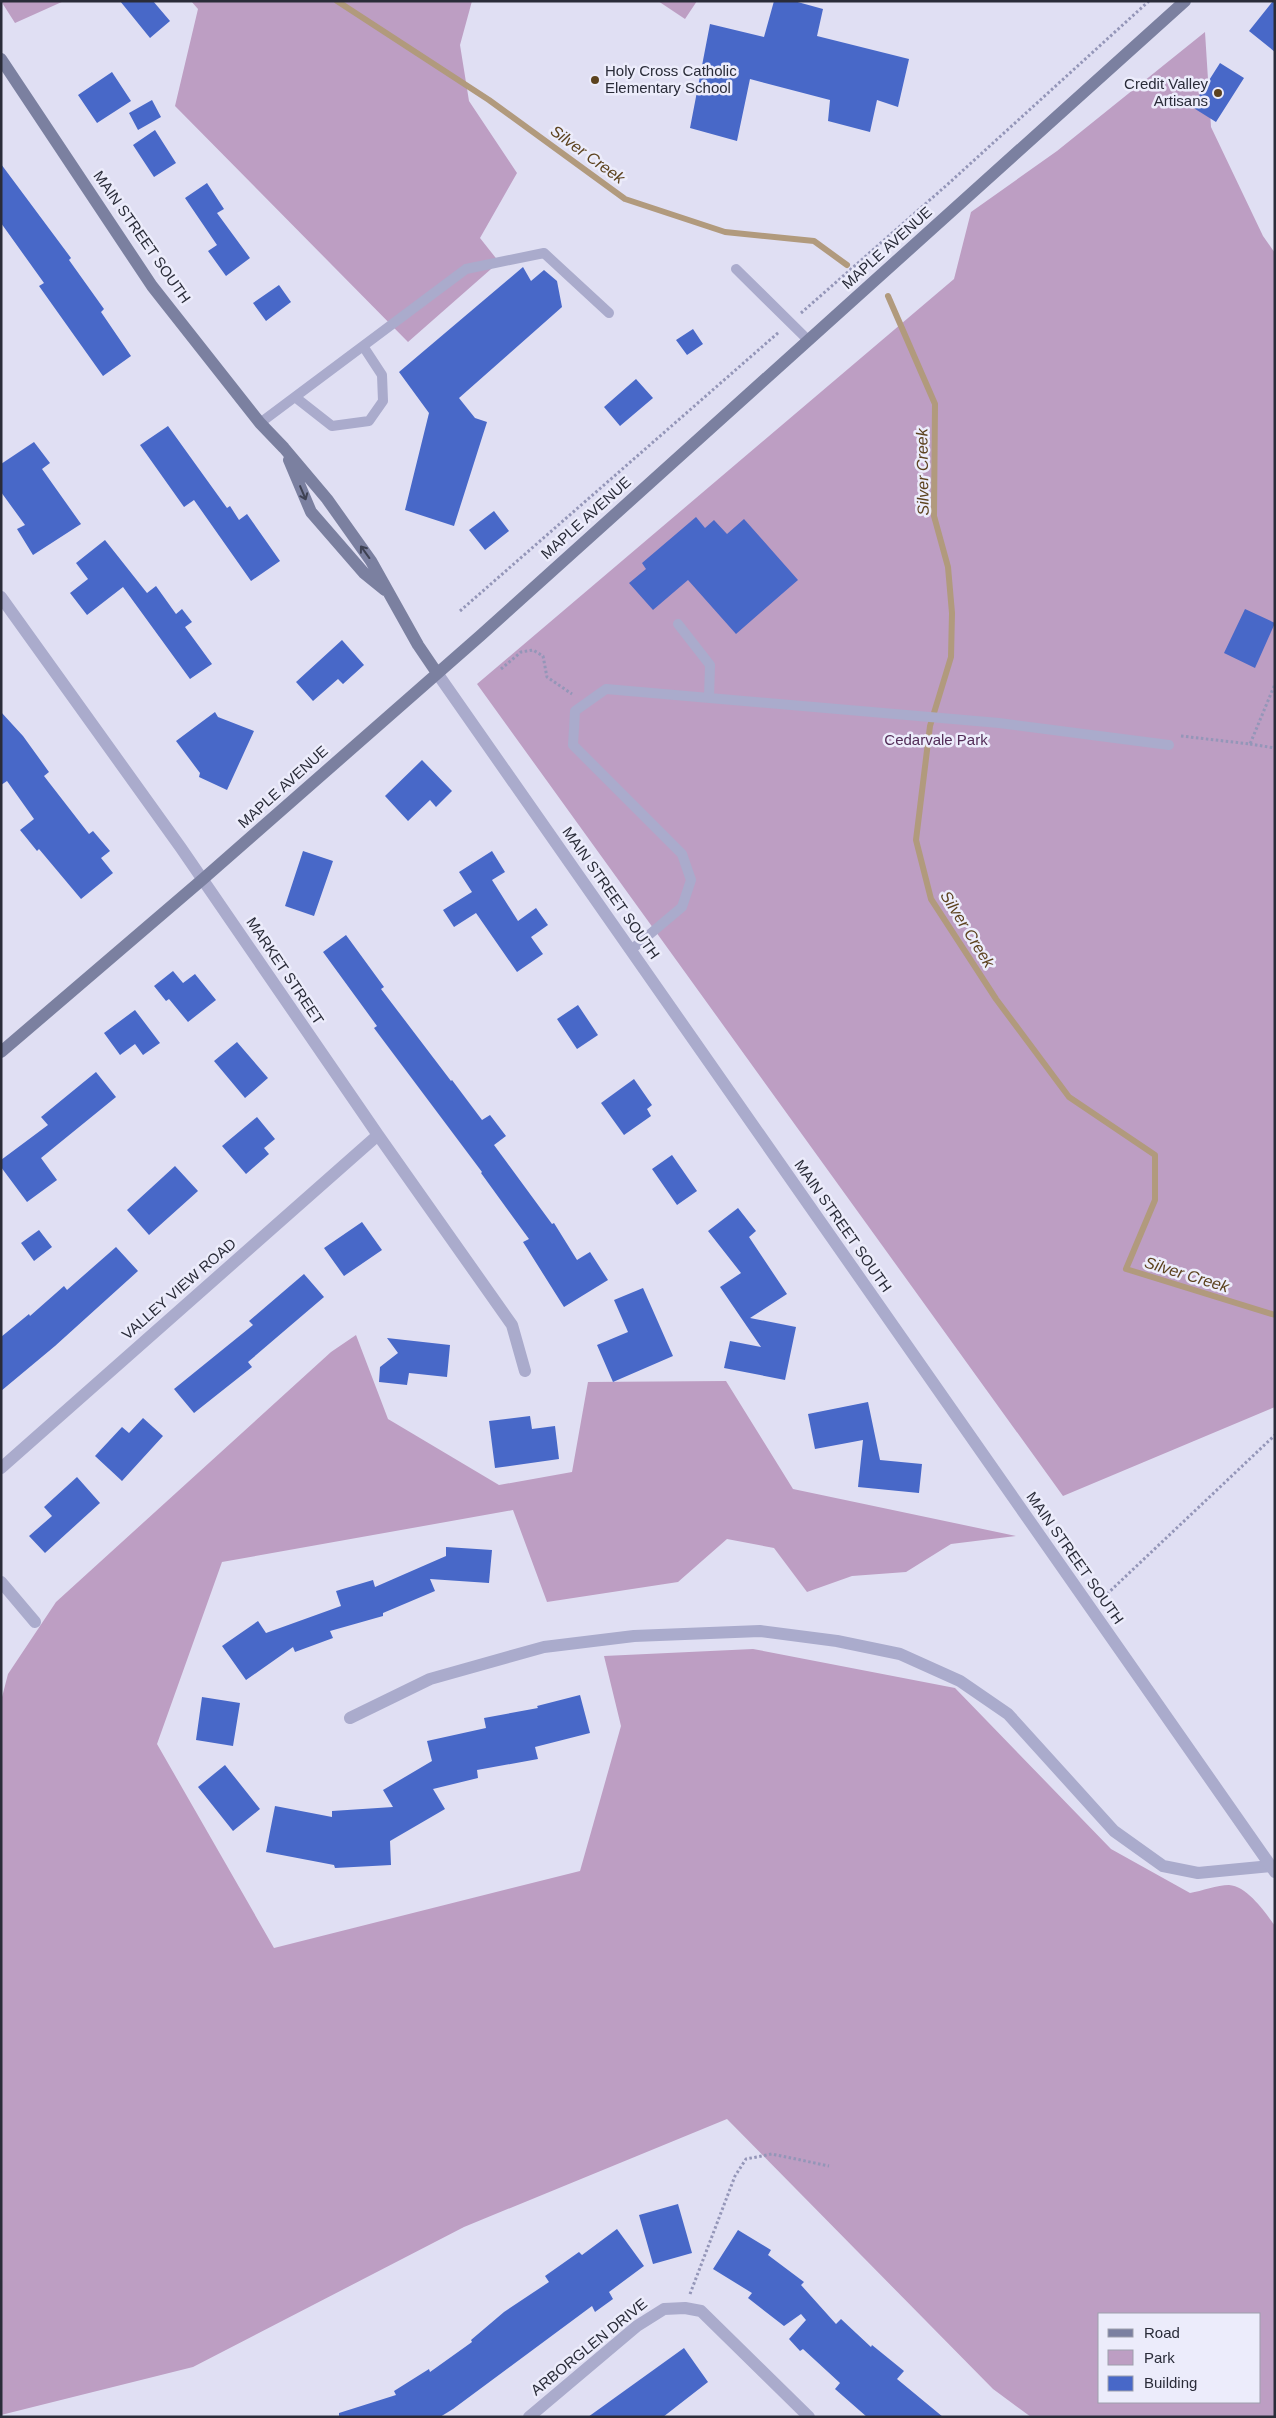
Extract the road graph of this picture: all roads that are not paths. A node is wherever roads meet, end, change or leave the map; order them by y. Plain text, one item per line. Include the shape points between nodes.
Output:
1 (1185, 1) edge
2 (1, 59) edge
3 (736, 269) dead end
4 (609, 313) dead end
5 (808, 340) junction
6 (364, 346) junction
7 (295, 397) junction
8 (260, 424) junction
9 (284, 448) junction
10 (391, 594) junction
11 (1, 597) edge
12 (678, 624) dead end
13 (437, 673) junction
14 (709, 698) junction
15 (1169, 745) dead end
16 (203, 880) junction
17 (631, 950) junction
18 (1, 1052) edge
19 (378, 1135) junction
20 (526, 1371) dead end
21 (1, 1468) edge
22 (1, 1582) edge
23 (35, 1622) dead end
24 (350, 1718) dead end
25 (1273, 1869) edge
26 (529, 2417) edge
27 (809, 2417) edge

1 - 5 main road, MAPLE AVENUE
2 - 8 main road, MAIN STREET SOUTH via 152,286
3 - 5 lane
4 - 6 lane via 544,253 466,269
5 - 13 main road, MAPLE AVENUE
6 - 7 lane
6 - 7 lane via 382,375 383,401 369,422 332,426
7 - 8 lane
8 - 9 main road, MAIN STREET SOUTH
10 -> 9 main road, MAIN STREET SOUTH via 347,527
9 -> 10 main road, MAIN STREET SOUTH via 311,512 364,573
10 - 13 main road, MAIN STREET SOUTH
11 - 16 street, MARKET STREET
12 - 14 lane via 710,665
13 - 16 main road, MAPLE AVENUE
13 - 17 street, MAIN STREET SOUTH
14 - 15 lane via 949,719
14 - 17 lane via 606,689 574,711 573,745 682,854 691,880 682,907
16 - 18 main road, MAPLE AVENUE
16 - 19 street, MARKET STREET
17 - 25 street, MAIN STREET SOUTH
19 - 20 street, MARKET STREET via 512,1324
19 - 21 street, VALLEY VIEW ROAD
22 - 23 street
24 - 25 street via 430,1679 544,1647 634,1636 760,1631 837,1641 900,1654 960,1681 1008,1714 1114,1831 1163,1866 1198,1873
26 - 27 street, ARBORGLEN DRIVE via 636,2326 664,2309 684,2308 701,2311

